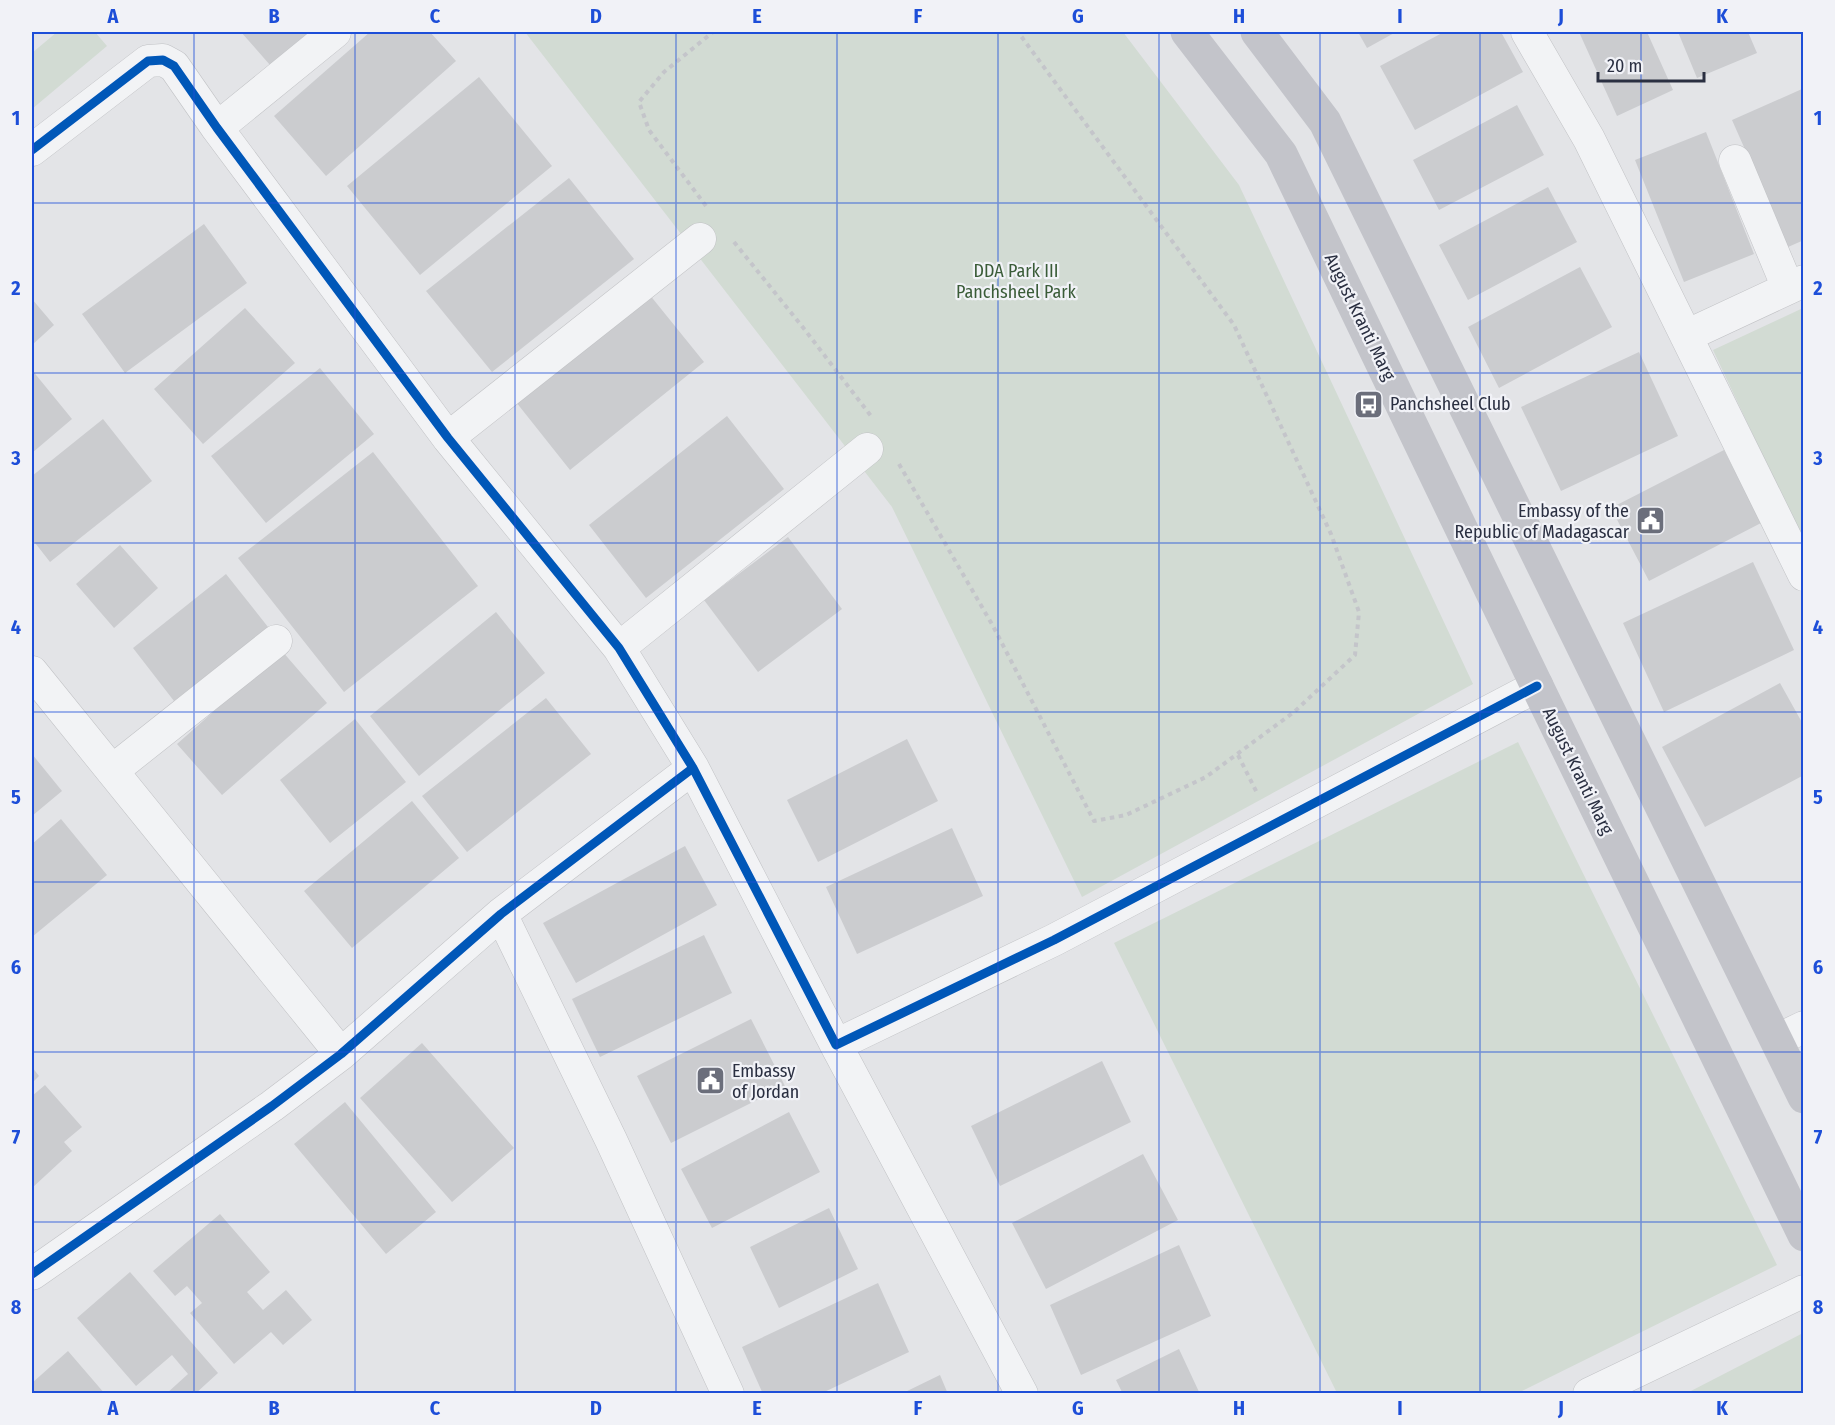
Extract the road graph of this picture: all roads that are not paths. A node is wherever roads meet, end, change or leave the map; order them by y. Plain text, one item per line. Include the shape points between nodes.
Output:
1 (335, 32) edge
2 (1187, 32) edge
3 (1257, 32) edge
4 (1527, 32) edge
5 (217, 128) junction
6 (32, 150) edge
7 (1735, 161) dead end
8 (714, 237) road end
9 (1796, 285) edge
10 (1686, 336) junction
11 (870, 435) road end
12 (448, 438) junction
13 (1803, 575) edge
14 (276, 641) dead end
15 (619, 648) junction
16 (32, 672) edge
17 (1537, 686) junction
18 (693, 768) junction
19 (112, 771) junction
20 (501, 914) junction
21 (1790, 1034) edge
22 (836, 1045) junction
23 (340, 1054) junction
24 (1803, 1096) edge
25 (1803, 1235) edge
26 (32, 1274) edge
27 (1803, 1292) edge
28 (728, 1394) edge
29 (1022, 1394) edge
30 (1589, 1394) edge

1 - 5 street
2 - 17 main road, August Kranti Marg via 1281,154
3 - 21 main road via 1325,122
4 - 10 street via 1589,139
5 - 6 street via 174,66 163,60 148,61
5 - 12 street
7 - 9 street
8 - 12 street
9 - 10 street
10 - 13 street
11 - 15 street
12 - 15 street
14 - 19 street
15 - 18 street
16 - 19 street
17 - 22 street via 1054,940
17 - 25 main road, August Kranti Marg
18 - 20 street
18 - 22 street
19 - 23 street
20 - 23 street
20 - 28 street
21 - 24 main road
22 - 29 street
23 - 26 street
27 - 30 street

